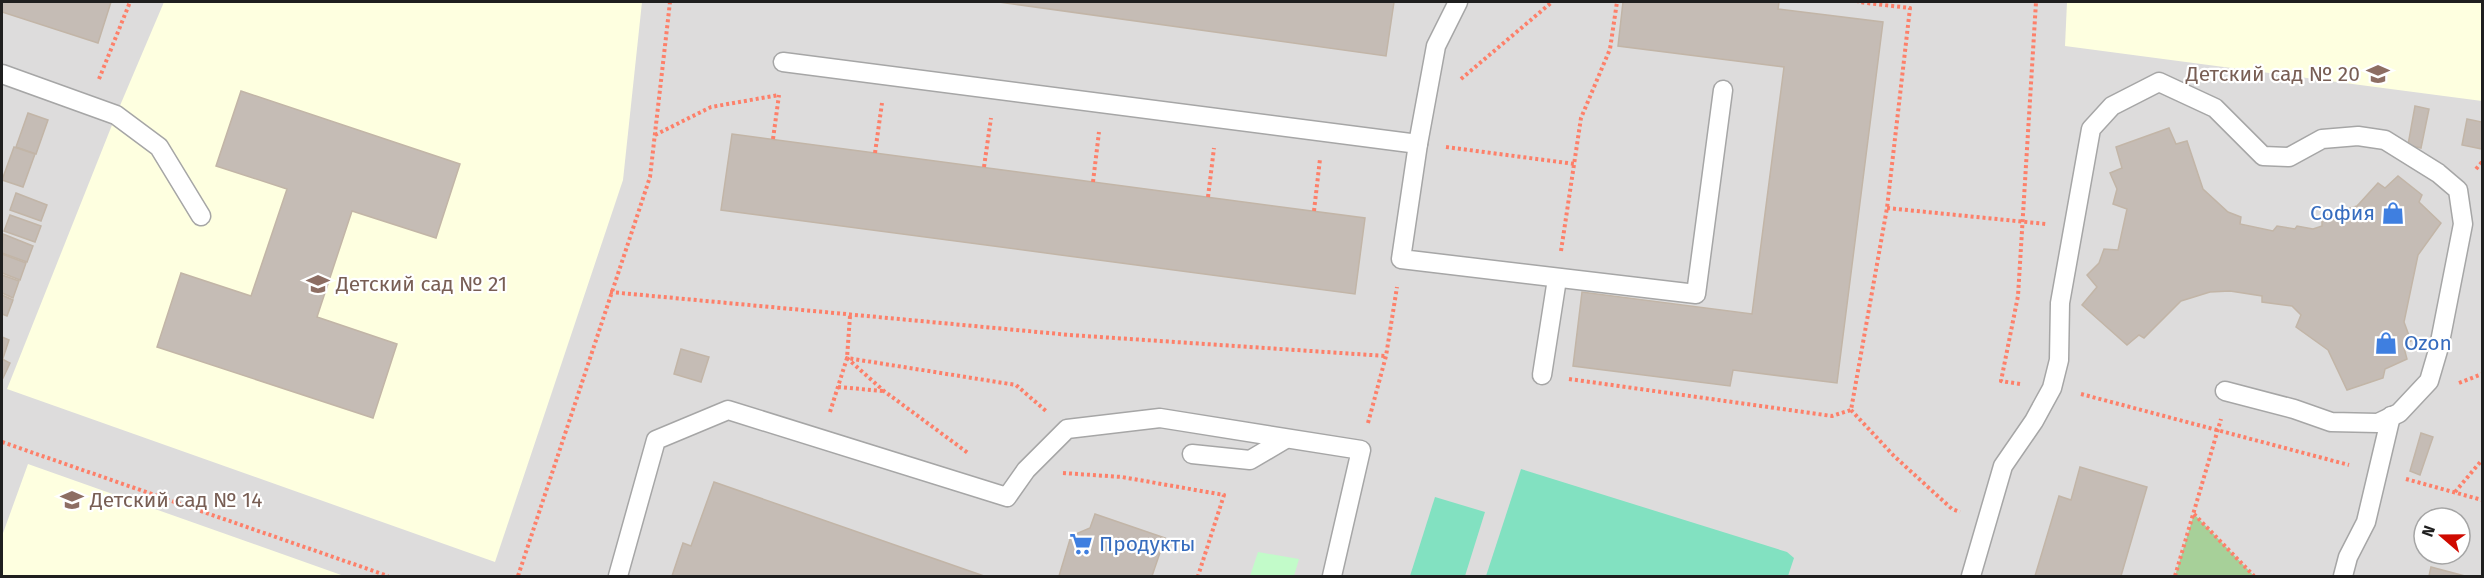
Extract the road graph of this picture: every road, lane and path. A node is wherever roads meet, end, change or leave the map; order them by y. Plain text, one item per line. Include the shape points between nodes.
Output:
1 (130, 2) edge
2 (670, 2) edge
3 (1458, 2) edge
4 (1552, 2) edge
5 (1617, 2) edge
6 (1858, 2) edge
7 (2036, 2) edge
8 (783, 62) joint
9 (2, 74) edge
10 (885, 75) junction
11 (995, 89) junction
12 (1724, 90) dead end
13 (779, 95) junction
14 (1102, 103) junction
15 (89, 105) junction
16 (1423, 111) junction
17 (1218, 118) junction
18 (1323, 132) junction
19 (655, 135) junction
20 (773, 139) dead end
21 (1418, 144) junction
22 (875, 153) dead end
23 (1575, 164) junction
24 (984, 167) dead end
25 (1093, 182) dead end
26 (1208, 197) dead end
27 (1887, 208) junction
28 (1314, 212) dead end
29 (201, 216) dead end
30 (2024, 222) junction
31 (2073, 226) junction
32 (1401, 259) junction
33 (1557, 279) junction
34 (610, 292) junction
35 (850, 316) junction
36 (1386, 356) junction
37 (847, 358) junction
38 (1542, 375) joint
39 (2001, 381) dead end
40 (838, 387) junction
41 (884, 391) dead end
42 (2225, 391) dead end
43 (2077, 393) dead end
44 (1851, 410) junction
45 (2391, 416) junction
46 (1067, 429) junction
47 (2218, 431) junction
48 (822, 439) junction
49 (1284, 440) junction
50 (2, 442) edge
51 (1361, 450) junction
52 (1192, 454) dead end
53 (2482, 460) edge
54 (2379, 472) junction
55 (2455, 492) junction
56 (2482, 500) edge
57 (2194, 514) junction
58 (1987, 519) junction
59 (388, 576) edge
60 (518, 576) edge
61 (618, 576) edge
62 (1332, 576) edge
63 (1971, 576) edge
64 (2175, 576) edge
65 (2254, 576) edge
66 (2343, 576) edge

1 - 15 path
2 - 19 path
3 - 16 lane via 1436,46
4 - 16 path
5 - 23 path via 1610,49 1581,118
6 - 27 path via 1910,8
7 - 30 path
8 - 10 lane
8 - 13 path
9 - 15 lane
10 - 11 lane
10 - 22 path
11 - 14 lane
11 - 24 path
12 - 33 lane via 1696,294
13 - 19 path via 711,107
13 - 20 path
14 - 17 lane
14 - 25 path
15 - 29 lane via 116,114 159,147
16 - 21 lane
17 - 18 lane
17 - 26 path
18 - 21 lane
18 - 28 path
19 - 34 path via 650,177
21 - 23 path
21 - 32 lane
23 - 33 path
27 - 30 path
27 - 44 path
30 - 31 path
30 - 39 path via 2018,296
31 - 45 lane via 2091,129 2112,106 2159,82 2215,108 2263,156 2289,157 2322,139 2358,136 2385,140 2458,190 2463,224 2429,381
31 - 58 lane via 2060,303 2059,360 2052,388 2003,466
32 - 33 lane
32 - 36 path
33 - 38 lane
34 - 35 path
34 - 60 path
35 - 36 path
35 - 37 path
36 - 51 path
37 - 40 path
37 - 46 path via 1016,385
38 - 44 path via 1832,416
40 - 41 path
40 - 48 path
42 - 45 lane via 2331,422 2378,423
43 - 47 path
44 - 58 path via 1952,509
45 - 54 lane
46 - 48 lane via 1026,470 1007,497
46 - 49 lane via 1160,418
47 - 54 path
47 - 57 path
48 - 61 lane via 728,410 656,440
49 - 51 lane
49 - 52 lane via 1250,460
50 - 59 path
51 - 62 lane
53 - 55 path
54 - 55 path
54 - 66 lane via 2366,522 2348,556
55 - 56 path
57 - 64 path
57 - 65 path
58 - 63 lane

